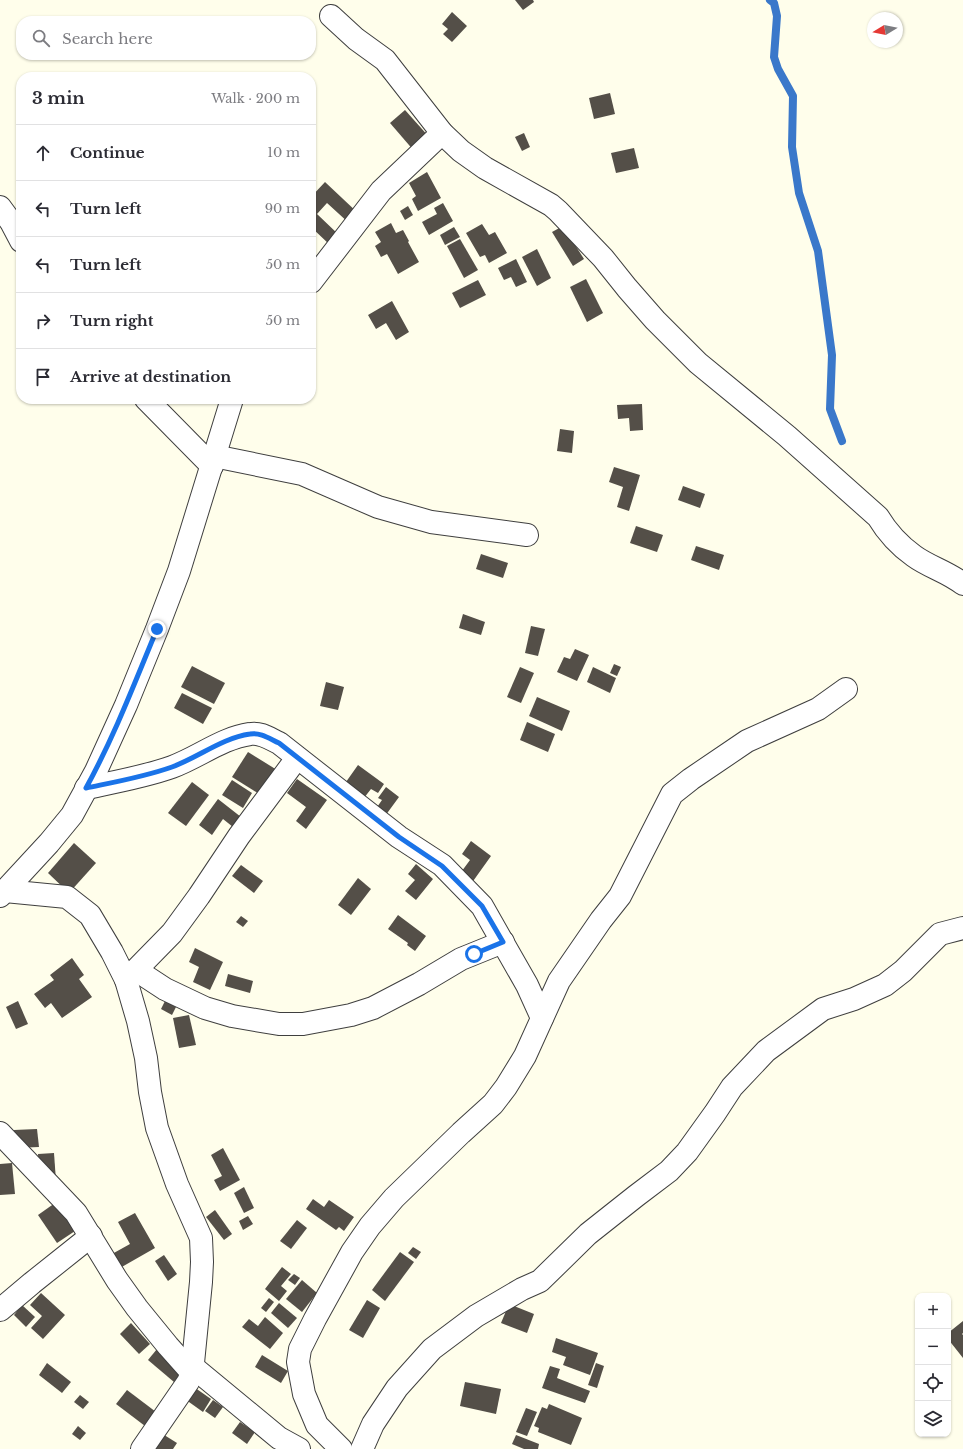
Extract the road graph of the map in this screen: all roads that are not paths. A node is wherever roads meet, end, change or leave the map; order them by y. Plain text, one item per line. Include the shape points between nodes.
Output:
1 (331, 16) dead end
2 (442, 133) junction
3 (0, 207) edge
4 (16, 230) edge
5 (316, 276) edge
6 (151, 404) edge
7 (230, 404) edge
8 (213, 461) junction
9 (527, 535) dead end
10 (963, 584) edge
11 (846, 689) dead end
12 (297, 758) junction
13 (86, 788) junction
14 (2, 893) edge
15 (963, 928) edge
16 (503, 942) junction
17 (131, 975) junction
18 (542, 1018) junction
19 (0, 1133) edge
20 (91, 1236) junction
21 (0, 1310) edge
22 (193, 1370) junction
23 (142, 1449) edge
24 (299, 1449) edge
25 (341, 1449) edge
26 (362, 1449) edge

1 - 2 street via 356,39 385,60
2 - 5 street via 381,191
2 - 10 street via 485,168 551,204 603,258 655,320 698,363 787,436 878,517 887,531 914,556
3 - 4 street
6 - 8 street
7 - 8 street
8 - 9 street via 302,474 378,507 431,522
8 - 13 street via 179,571 157,629 126,705
11 - 18 street via 818,709 747,741 672,794 620,896 559,981
12 - 13 street via 279,743 260,734 251,734 226,741 173,767
12 - 16 street via 399,837 442,866 482,906
12 - 17 street via 238,836 200,896 172,933
13 - 14 street via 72,815
14 - 17 street via 67,897 90,915 112,952
15 - 26 street via 940,934 885,985 823,1009 766,1051 732,1087 687,1152 669,1171 588,1234 540,1281 476,1316 432,1349 397,1388 373,1424
16 - 17 street via 461,960 373,1008 304,1024 279,1024 232,1016 205,1008
16 - 18 street
17 - 22 street via 157,1128 177,1184 201,1238 201,1282
18 - 25 street via 525,1056 494,1104 394,1198 370,1226 352,1252 300,1349 298,1362 304,1394 317,1425
19 - 20 street via 64,1199
20 - 21 street
20 - 22 street via 137,1308 168,1346
22 - 23 street via 188,1382
22 - 24 street via 279,1438

